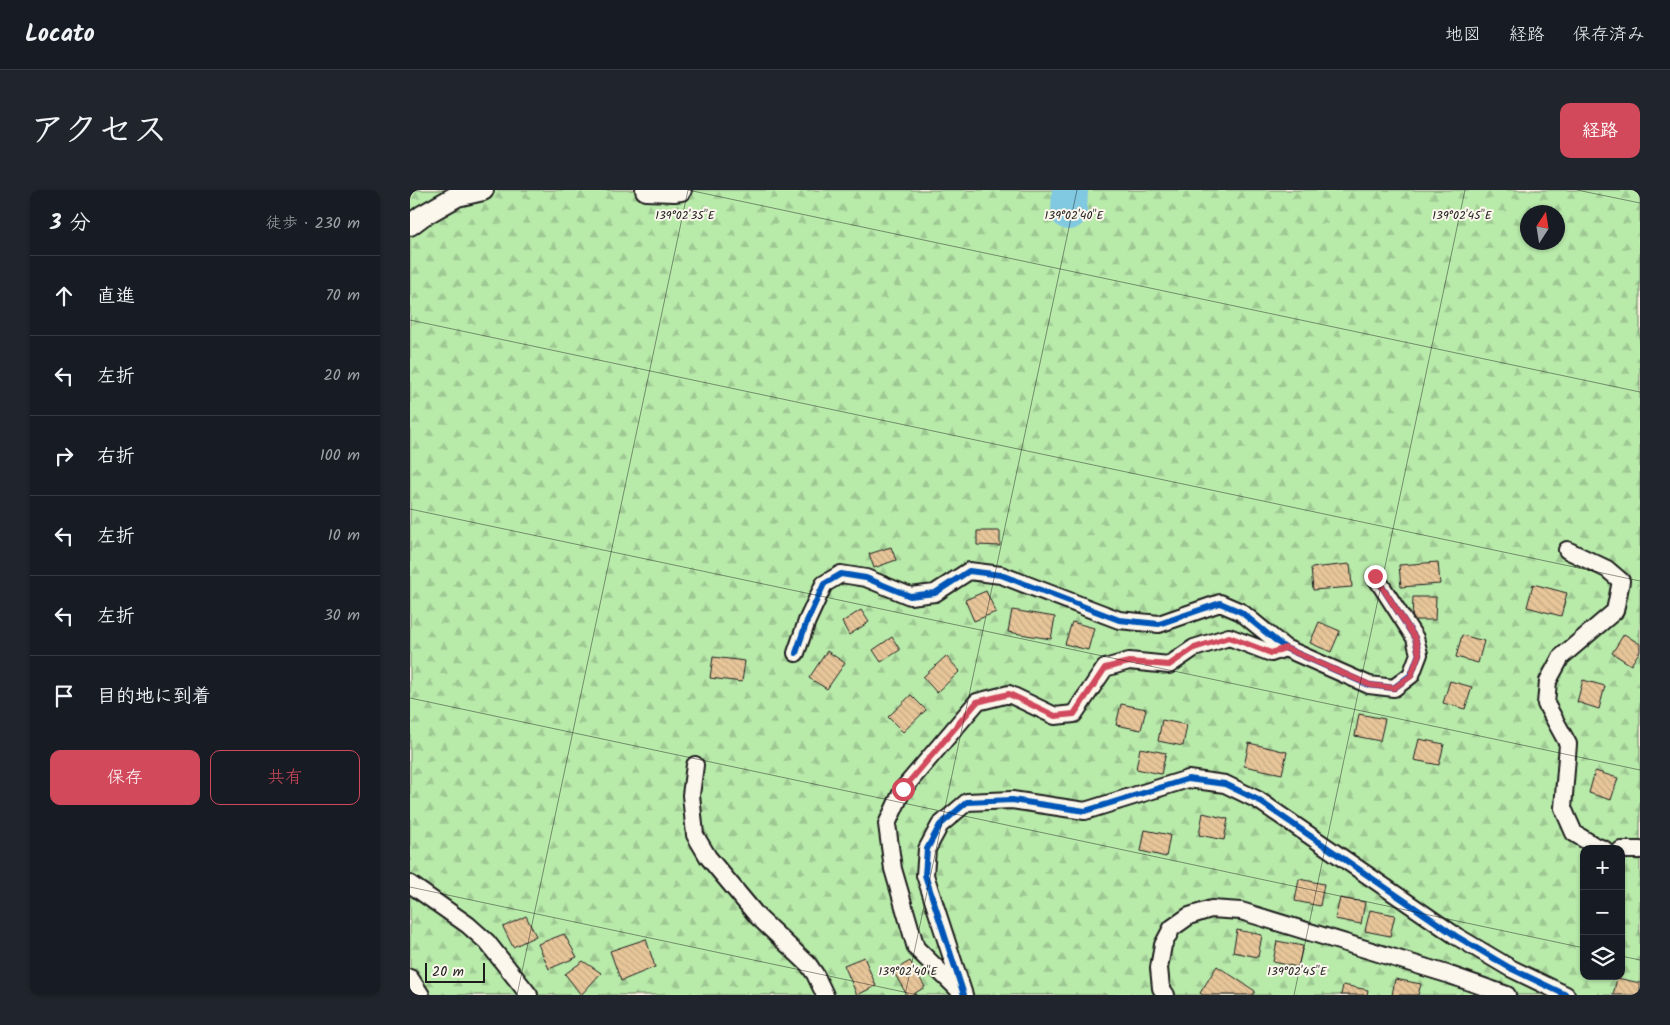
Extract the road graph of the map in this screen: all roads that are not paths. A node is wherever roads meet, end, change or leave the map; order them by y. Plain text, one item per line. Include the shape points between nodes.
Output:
1 (483, 190) edge
2 (646, 190) edge
3 (682, 190) edge
4 (410, 225) edge
5 (1567, 550) dead end
6 (1375, 576) dead end
7 (1285, 648) junction
8 (796, 653) dead end
9 (694, 765) dead end
10 (1593, 845) edge
11 (1625, 850) edge
12 (1640, 850) edge
13 (410, 884) edge
14 (410, 978) edge
15 (421, 995) edge
16 (529, 995) edge
17 (825, 995) edge
18 (964, 995) edge
19 (1166, 995) edge
20 (1507, 995) edge
21 (1566, 995) edge

1 - 4 street via 457,196
2 - 3 street
5 - 10 street via 1607,569 1621,581 1615,611 1561,657 1548,681 1546,704 1568,744 1563,808 1574,833
6 - 7 street via 1415,638 1419,654 1411,676 1394,688 1370,685
7 - 8 street via 1241,612 1220,602 1159,624 1119,620 1001,575 968,571 935,593 910,596 866,578 841,574 824,584
7 - 18 street via 1271,653 1229,637 1194,648 1169,665 1129,662 1105,668 1074,714 1055,716 1009,694 977,702 903,789 887,824 893,869 916,948
9 - 17 street via 691,795 695,835 708,858 758,917 808,964
11 - 12 street
13 - 16 street via 487,942
14 - 15 street
18 - 21 street via 925,875 927,849 940,825 967,802 1012,800 1085,811 1188,779 1225,784 1258,800 1456,936 1510,968
19 - 20 street via 1161,988 1159,968 1163,945 1172,928 1189,916 1212,909 1241,911

